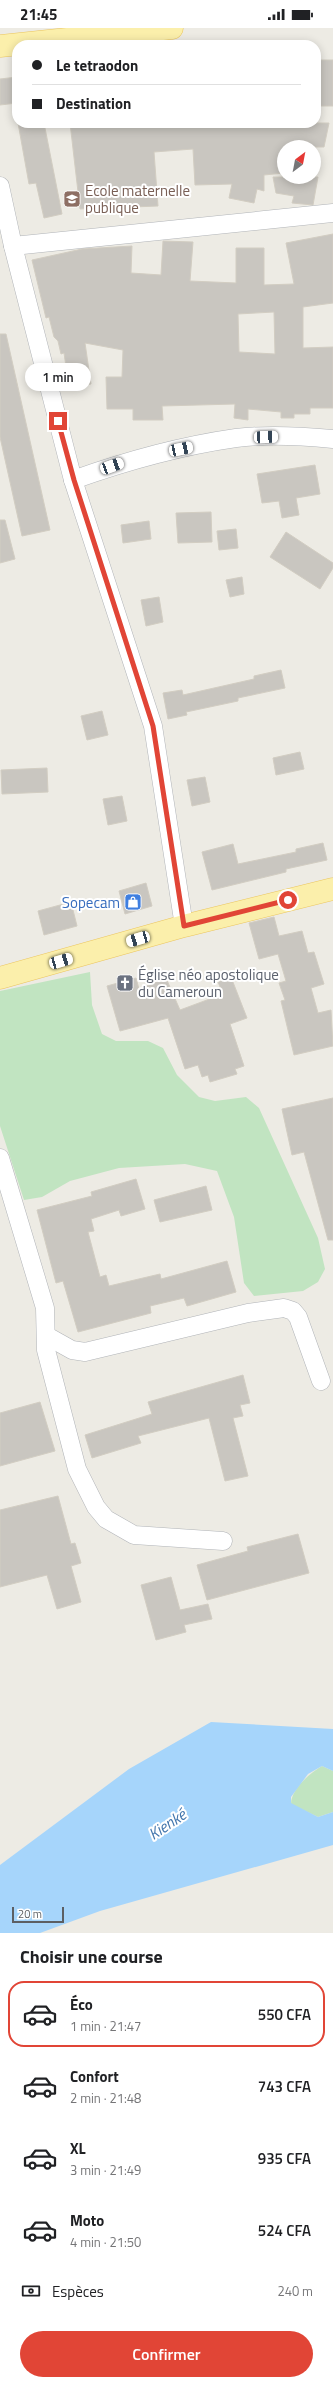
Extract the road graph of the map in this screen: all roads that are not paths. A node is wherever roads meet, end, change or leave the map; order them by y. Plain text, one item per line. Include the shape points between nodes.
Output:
1 (172, 28) edge
2 (57, 40) edge
3 (12, 45) edge
4 (0, 46) edge
5 (0, 186) edge
6 (333, 213) edge
7 (13, 246) junction
8 (333, 439) edge
9 (74, 480) junction
10 (333, 889) edge
11 (184, 926) junction
12 (0, 978) edge
13 (0, 1158) edge
14 (47, 1336) junction
15 (321, 1381) dead end
16 (222, 1541) dead end

1 - 2 main road
3 - 4 main road
5 - 7 street
6 - 7 street
7 - 9 street
8 - 9 street via 295,436 236,438 126,461
9 - 11 street via 153,726
10 - 11 main road
11 - 12 main road
13 - 14 street via 45,1308
14 - 15 street via 72,1350 85,1352 248,1313 284,1308 293,1311 298,1317
14 - 16 street via 46,1350 77,1469 96,1507 106,1519 134,1535

